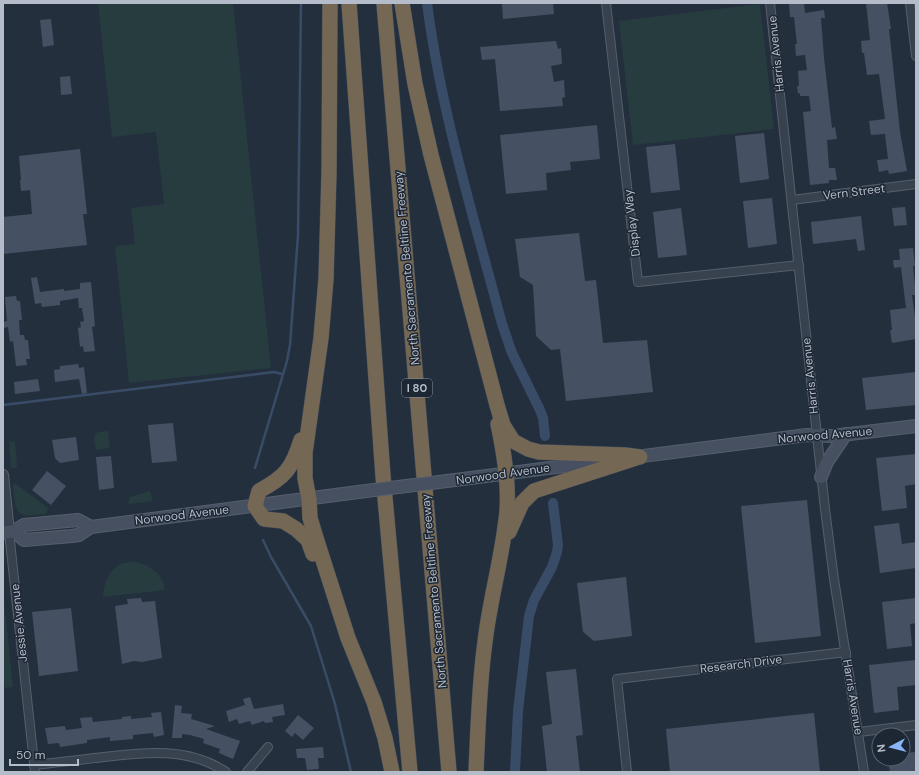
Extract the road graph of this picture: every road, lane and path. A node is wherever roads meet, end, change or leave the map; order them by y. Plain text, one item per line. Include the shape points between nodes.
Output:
1 (330, 3) edge
2 (349, 3) edge
3 (384, 3) edge
4 (402, 3) edge
5 (606, 3) edge
6 (770, 3) edge
7 (910, 3) edge
8 (916, 56) edge
9 (916, 184) edge
10 (792, 200) junction
11 (799, 265) junction
12 (489, 380) junction
13 (313, 397) junction
14 (916, 426) edge
15 (846, 434) junction
16 (817, 436) junction
17 (640, 457) junction
18 (506, 473) junction
19 (3, 475) edge
20 (821, 477) junction
21 (309, 499) junction
22 (255, 506) junction
23 (9, 532) edge
24 (502, 546) junction
25 (348, 638) junction
26 (846, 652) junction
27 (916, 725) edge
28 (859, 732) junction
29 (268, 747) dead end
30 (34, 768) edge
31 (226, 772) edge
32 (248, 772) edge
33 (392, 772) edge
34 (410, 772) edge
35 (449, 772) edge
36 (476, 772) edge
37 (627, 772) edge
38 (864, 772) edge

1 - 13 highway via 326,279
2 - 34 highway via 383,476
3 - 35 highway, North Sacramento Beltline Freeway / I 80
4 - 12 highway via 415,84 429,147
5 - 11 street, Display Way via 638,282
6 - 10 street, Harris Avenue
7 - 8 street
9 - 10 street, Vern Street
10 - 11 street, Harris Avenue
11 - 16 street, Harris Avenue
12 - 17 highway via 503,426 513,441 521,446 540,452
12 - 18 highway
13 - 21 highway via 305,453 305,478
13 - 22 highway via 291,465 276,482 259,491
14 - 15 main road, Norwood Avenue
15 - 16 main road, Norwood Avenue
15 - 20 main road via 827,462
16 - 17 main road, Norwood Avenue via 807,435
16 - 20 street, Harris Avenue
17 - 18 main road, Norwood Avenue
17 - 24 highway via 534,491 522,503
18 - 21 main road, Norwood Avenue, bridge
18 - 24 highway via 507,511
19 - 23 street, Jessie Avenue
20 - 26 street, Harris Avenue
21 - 22 main road, Norwood Avenue
21 - 25 highway via 310,518
22 - 23 main road, Norwood Avenue via 91,527 78,520 24,525
22 - 25 highway via 264,519 283,521 308,540
23 - 30 street, Jessie Avenue
24 - 36 highway via 485,642 478,707
25 - 33 highway via 374,702
26 - 28 street, Harris Avenue
26 - 37 street, Research Drive via 616,679
27 - 28 street
28 - 38 street, Harris Avenue
29 - 32 street
30 - 31 street via 171,752 204,760

